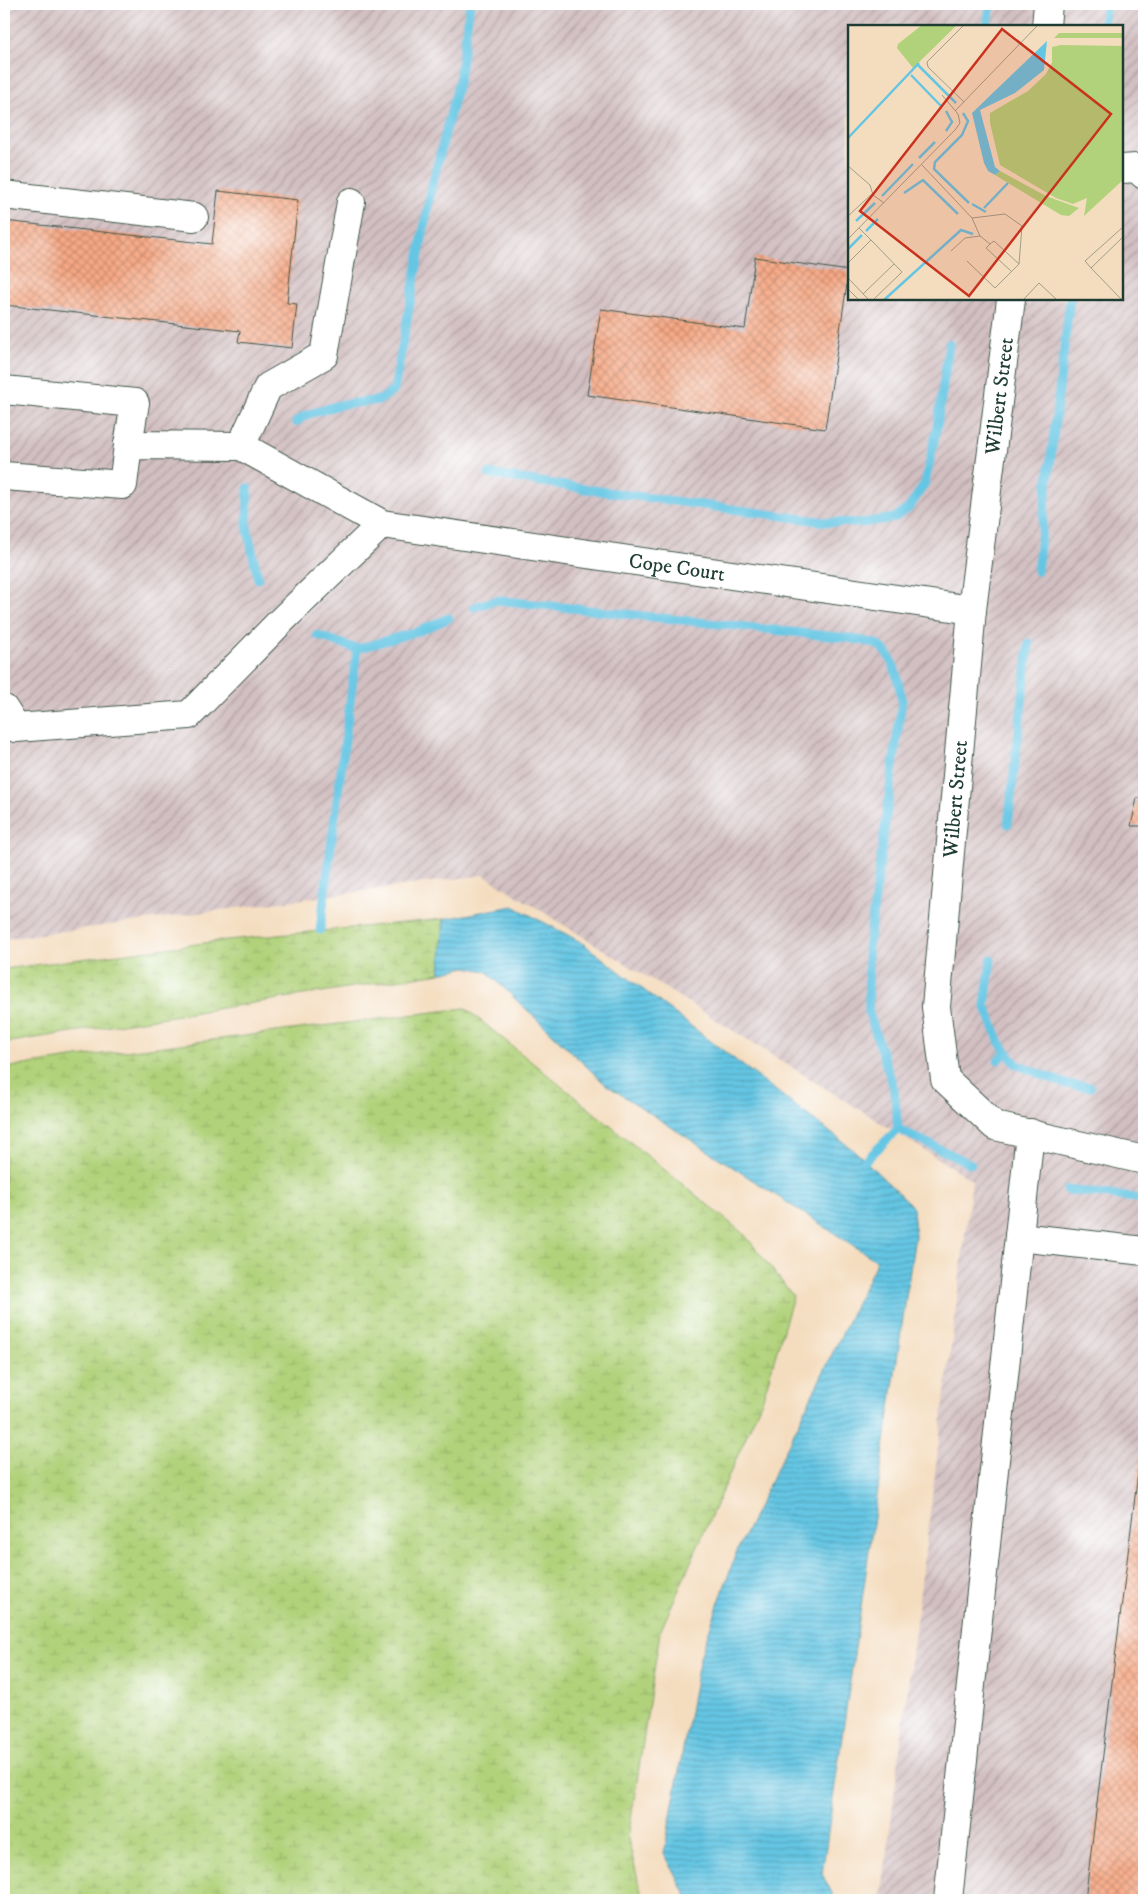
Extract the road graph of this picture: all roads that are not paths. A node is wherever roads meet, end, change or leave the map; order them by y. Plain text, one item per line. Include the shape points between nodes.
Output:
1 (1048, 4) edge
2 (1046, 25) edge
3 (1123, 169) edge
4 (1144, 174) edge
5 (4, 195) edge
6 (352, 202) dead end
7 (194, 217) dead end
8 (1011, 300) edge
9 (4, 390) edge
10 (128, 445) junction
11 (241, 446) junction
12 (4, 476) edge
13 (382, 524) junction
14 (972, 610) junction
15 (4, 709) edge
16 (1030, 1134) junction
17 (1144, 1160) edge
18 (1019, 1237) junction
19 (1144, 1251) edge
20 (948, 1900) edge

1 - 2 street
3 - 4 street via 1136,168
5 - 7 street
6 - 11 street via 324,355 268,387
8 - 14 street, Wilbert Street
9 - 10 street via 135,403
10 - 11 street
10 - 12 street via 123,485
11 - 13 street
13 - 14 street, Cope Court
13 - 15 street via 189,715 16,728
14 - 16 street, Wilbert Street via 936,1008 945,1079 995,1126
16 - 17 street, Wilbert Street
16 - 18 street
18 - 19 street
18 - 20 street

